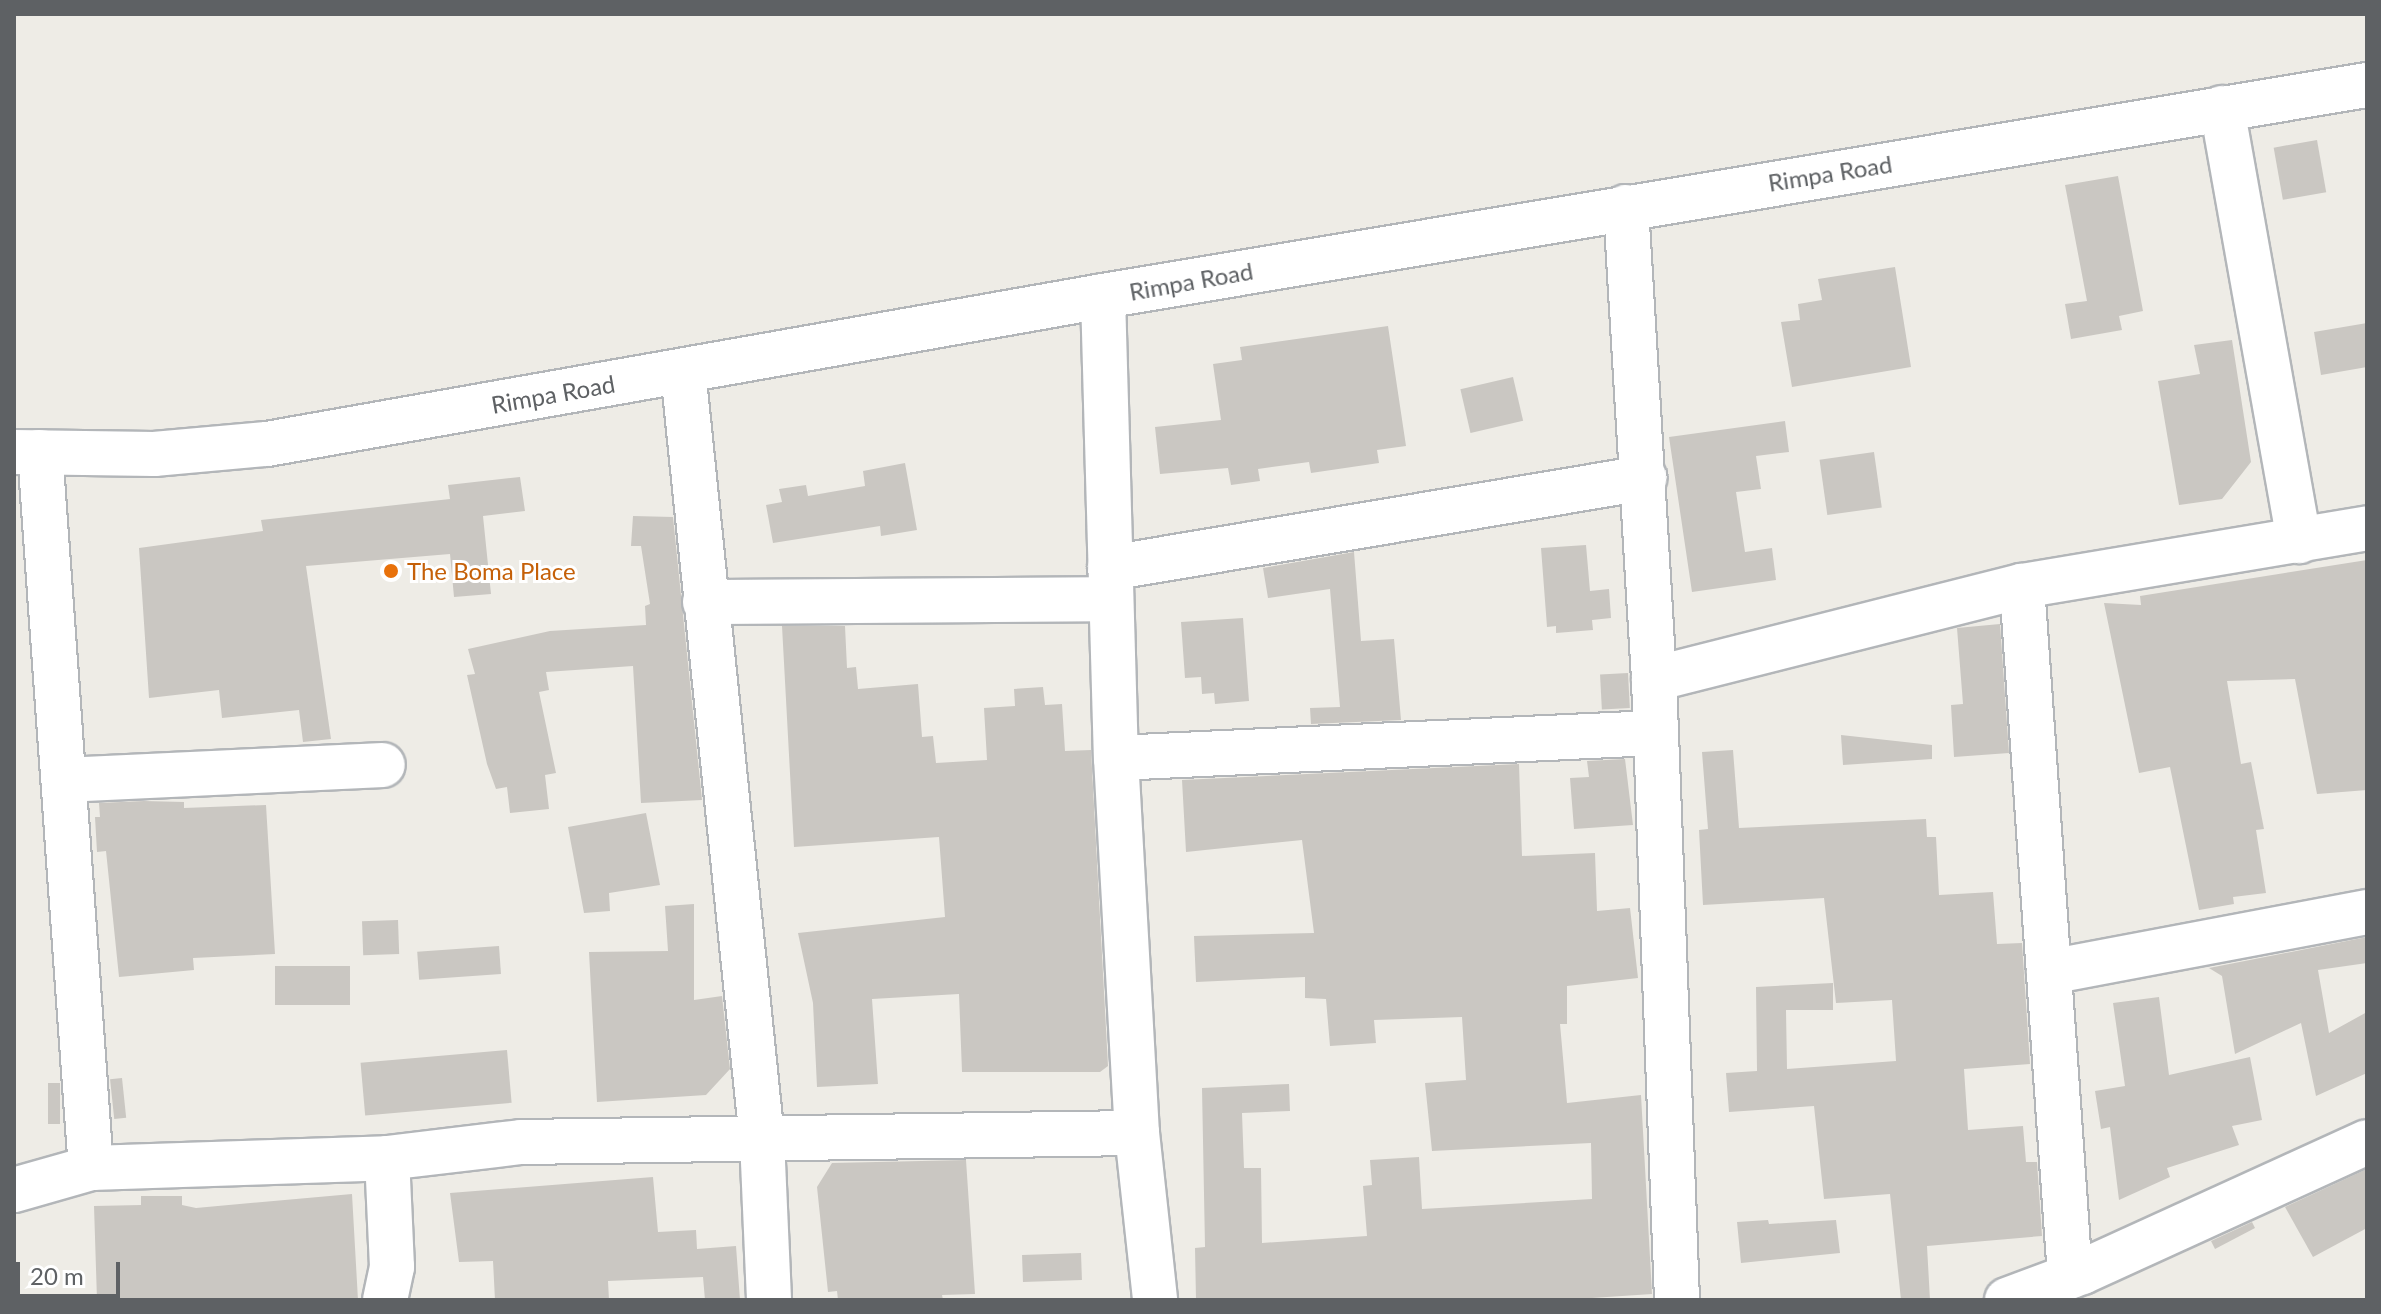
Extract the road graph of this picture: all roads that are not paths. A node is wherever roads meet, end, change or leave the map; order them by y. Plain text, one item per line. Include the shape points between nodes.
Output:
1 (2367, 85) edge
2 (2222, 108) junction
3 (1626, 207) junction
4 (1103, 296) junction
5 (683, 371) junction
6 (27, 452) edge
7 (1644, 478) junction
8 (2367, 528) edge
9 (2299, 541) junction
10 (1110, 583) junction
11 (2022, 586) junction
12 (705, 602) junction
13 (1654, 679) junction
14 (1654, 733) junction
15 (1116, 758) junction
16 (383, 765) dead end
17 (64, 780) junction
18 (2367, 912) edge
19 (2049, 972) junction
20 (1137, 1133) junction
21 (762, 1139) junction
22 (2367, 1142) edge
23 (387, 1158) junction
24 (91, 1168) junction
25 (14, 1190) edge
26 (2070, 1276) junction
27 (385, 1300) edge
28 (769, 1300) edge
29 (1155, 1300) edge
30 (1677, 1300) edge
31 (2007, 1300) edge

1 - 2 street, Rimpa Road
2 - 3 street, Rimpa Road
2 - 9 street
3 - 4 street, Rimpa Road
3 - 7 street
4 - 5 street, Rimpa Road
4 - 10 street
5 - 6 street, Rimpa Road via 267,444 154,454
5 - 12 street
6 - 17 street
7 - 10 street
7 - 13 street
8 - 9 street
9 - 11 street
10 - 12 street
10 - 15 street
11 - 13 street
11 - 19 street
12 - 21 street
13 - 14 street
14 - 15 street
14 - 30 street
15 - 20 street
16 - 17 street
17 - 24 street
18 - 19 street
19 - 26 street
20 - 21 street
20 - 29 street
21 - 23 street via 536,1142
21 - 28 street
22 - 26 street
23 - 24 street
23 - 27 street via 392,1267
24 - 25 street
26 - 31 street

